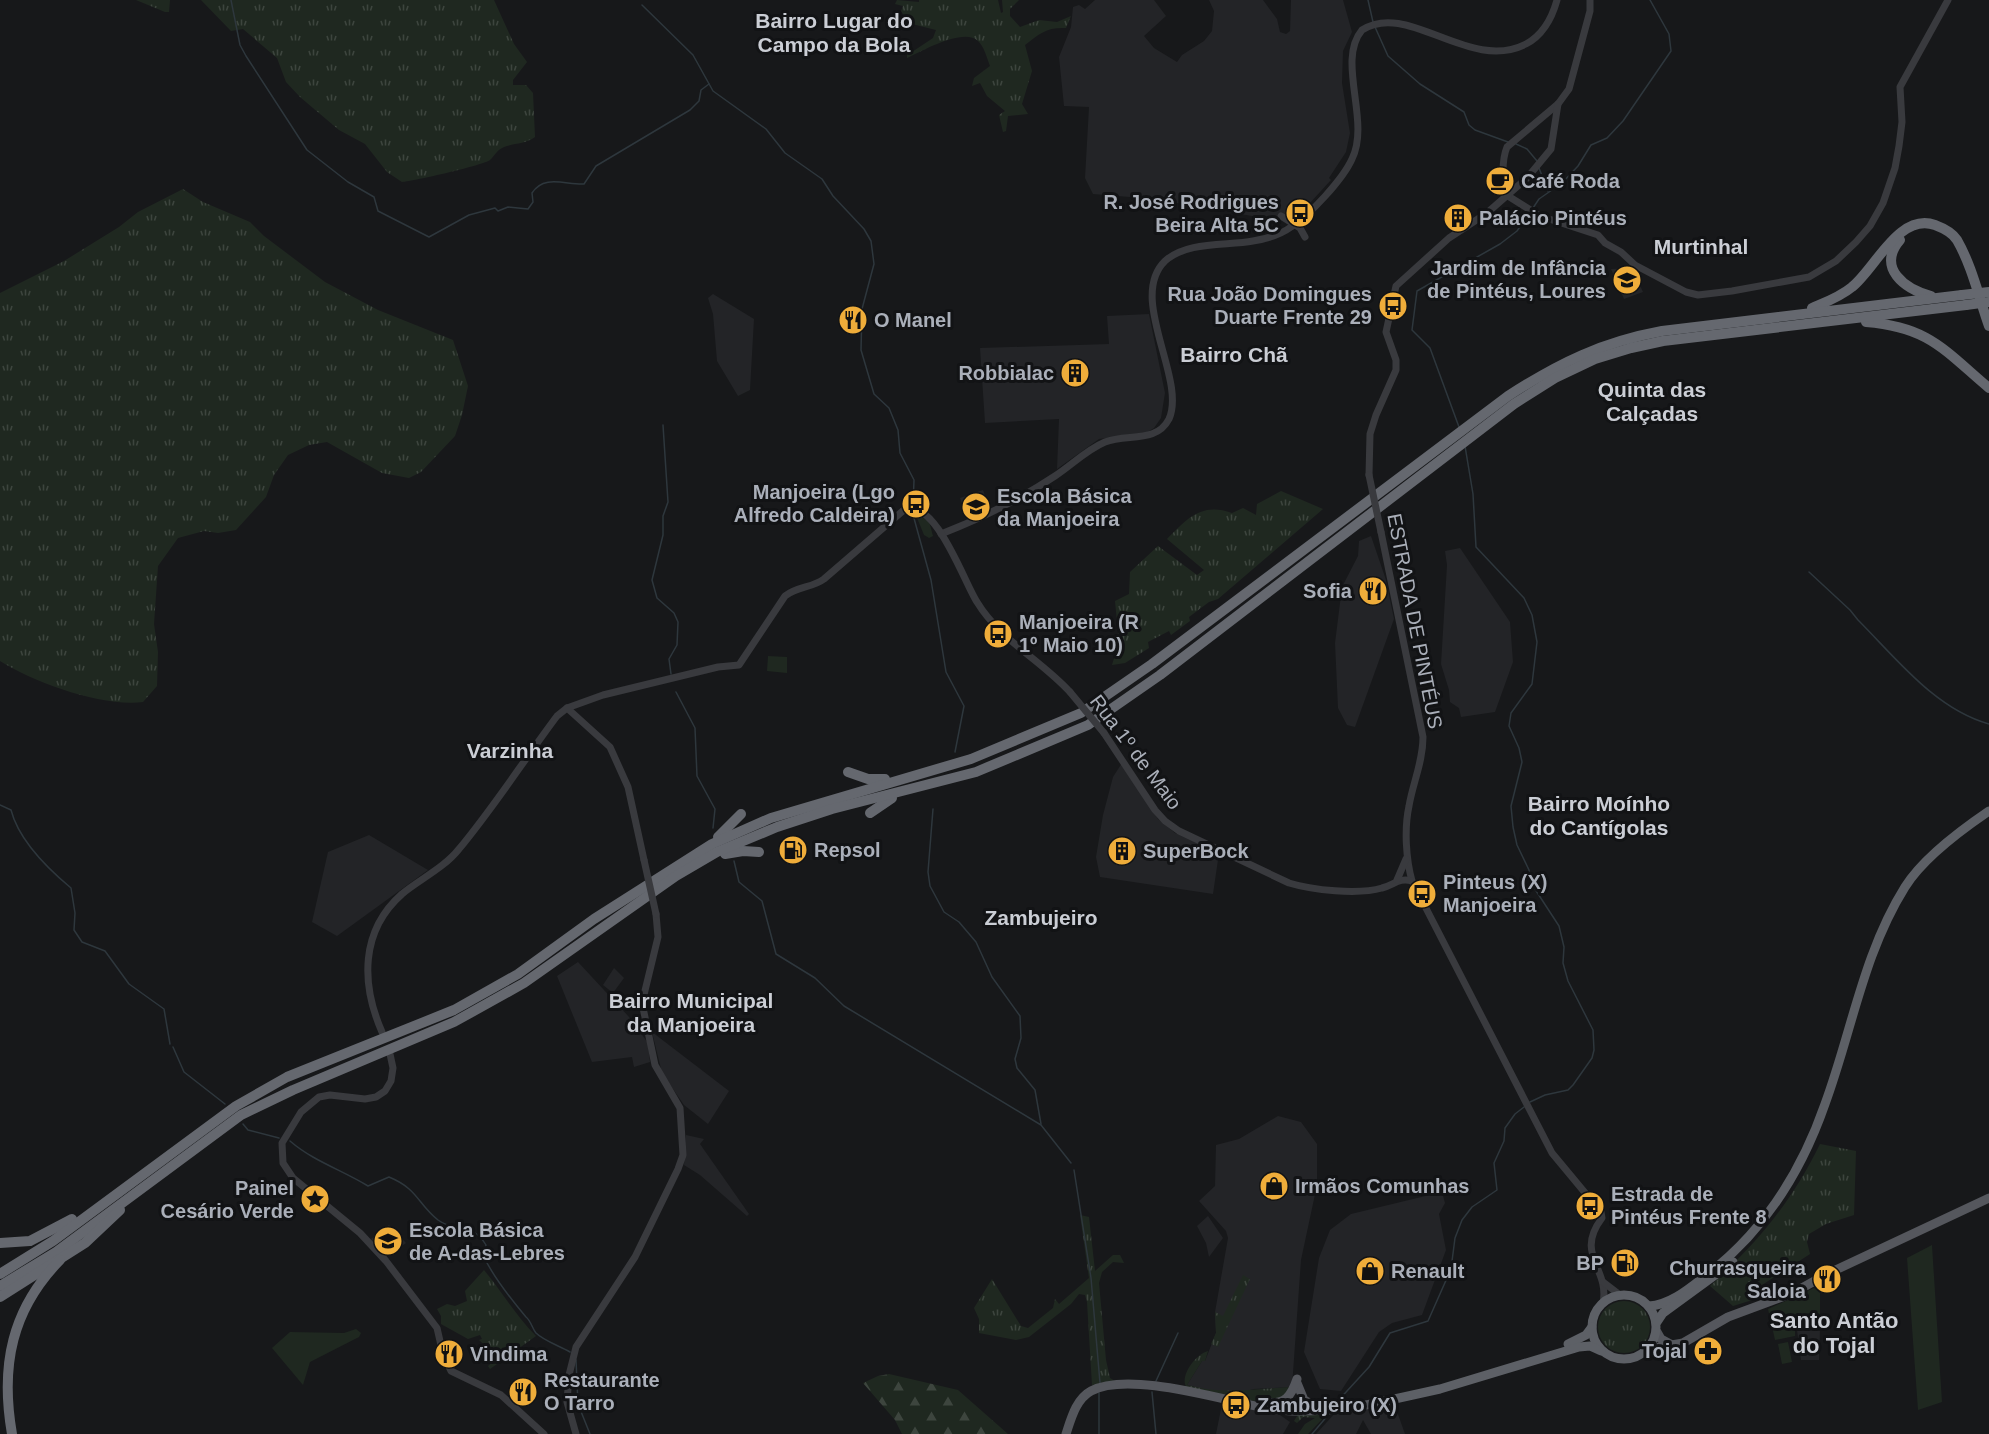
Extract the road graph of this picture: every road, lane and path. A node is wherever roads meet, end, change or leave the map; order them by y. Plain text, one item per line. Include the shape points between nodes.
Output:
1 (1557, 0) edge
2 (1590, 0) edge
3 (1948, 0) edge
4 (1385, 14) dead end
5 (1429, 23) dead end
6 (1558, 105) junction
7 (1508, 196) junction
8 (1989, 292) edge
9 (1938, 297) junction
10 (1964, 300) junction
11 (1989, 302) edge
12 (1801, 313) junction
13 (1844, 320) junction
14 (1989, 326) edge
15 (1989, 337) edge
16 (1989, 388) edge
17 (941, 534) junction
18 (567, 708) junction
19 (930, 771) junction
20 (848, 772) dead end
21 (928, 784) junction
22 (1989, 812) edge
23 (870, 813) dead end
24 (741, 814) dead end
25 (1989, 819) edge
26 (759, 852) dead end
27 (1407, 853) junction
28 (692, 861) junction
29 (1397, 880) junction
30 (1412, 881) junction
31 (382, 1032) dead end
32 (390, 1054) dead end
33 (120, 1191) junction
34 (132, 1195) junction
35 (1989, 1198) edge
36 (0, 1243) edge
37 (60, 1260) junction
38 (0, 1274) edge
39 (1603, 1282) junction
40 (0, 1286) edge
41 (1620, 1295) junction
42 (0, 1297) edge
43 (1603, 1303) junction
44 (1649, 1306) junction
45 (1592, 1327) junction
46 (1657, 1327) junction
47 (1675, 1346) junction
48 (1649, 1349) junction
49 (1601, 1351) junction
50 (1292, 1393) junction
51 (1381, 1402) junction
52 (1251, 1404) junction
53 (1322, 1409) junction
54 (1298, 1410) junction
55 (12, 1434) edge
56 (544, 1434) edge
57 (576, 1434) edge
58 (1066, 1434) edge

1 - 5 street via 1546,26 1535,39 1518,48 1483,48
2 - 6 street via 1574,72
3 - 7 street via 1900,87 1902,122 1895,168 1870,226 1836,261 1809,276 1698,295 1686,292 1635,265 1598,235 1558,224
4 - 17 street via 1371,21 1356,38 1353,52 1358,145 1338,180 1293,226 1254,241 1191,249 1164,262 1154,277 1152,294 1172,399 1169,417 1154,434 1107,441 996,512
6 - 7 street, ESTRADA DE PINTÉUS via 1551,149
6 - 7 street via 1510,143 1504,154
7 - 27 street, ESTRADA DE PINTÉUS, bridge via 1449,238 1396,286 1386,332 1396,370 1373,425 1368,454 1369,475 1423,737 1421,764 1408,807
8 - 10 highway, bridge
9 - 10 highway
9 - 12 highway
9 - 15 highway via 1905,287 1893,268 1897,244 1914,230 1933,229 1944,234 1955,247
10 - 11 highway, bridge
10 - 13 highway
12 - 14 highway via 1852,287 1897,236 1911,226 1930,223 1956,238
12 - 19 highway via 1630,337 1551,368 1082,713 971,759
13 - 16 highway via 1879,323 1918,333 1950,351
13 - 21 highway via 1632,348 1595,359 1555,378 1514,404 1160,675 1088,725 976,772
17 - 18 street, Rua 1º de Maio via 931,519 913,508 817,584 795,588 786,596 739,664 603,695
17 - 29 street, Rua 1º de Maio, bridge via 977,603 1028,656 1070,692 1104,733 1165,821 1304,888 1381,889
18 - 31 street via 557,716 459,850 385,910 374,933 367,967 368,990
18 - 57 street, bridge via 609,747 628,787 658,937 642,1003 655,1065 680,1108 682,1155 634,1257 576,1347 567,1402
19 - 20 highway via 881,780
19 - 28 highway via 771,818 712,844
21 - 23 highway via 880,804
21 - 28 highway via 832,809
22 - 44 highway via 1952,837 1906,885 1871,952 1825,1105 1795,1174 1732,1255 1699,1281 1659,1305
24 - 28 highway
25 - 46 highway via 1954,842 1910,889 1876,955 1830,1107 1799,1177 1770,1221 1736,1260 1663,1313
26 - 28 highway
27 - 29 street
27 - 30 street, ESTRADA DE PINTÉUS
28 - 33 highway via 594,919 518,974 454,1010 287,1077 236,1106
28 - 34 highway via 524,983 454,1022 293,1089 241,1115
29 - 30 street, Rua 1º de Maio
30 - 39 street, ESTRADA DE PINTÉUS via 1552,1154 1600,1210 1602,1216 1590,1241 1592,1260
32 - 56 street via 391,1081 376,1097 319,1097 301,1112 282,1143 283,1163 294,1178 360,1233 386,1261 437,1328 451,1371 501,1395
33 - 36 highway via 99,1199 39,1237
33 - 38 highway via 53,1241
34 - 37 highway via 86,1243
34 - 40 highway via 56,1252
35 - 47 main road via 1793,1293 1728,1317
37 - 42 highway
37 - 55 highway via 25,1300 7,1343 2,1390
39 - 41 street
39 - 43 street
41 - 43 highway
41 - 44 highway via 1640,1299
43 - 45 highway
44 - 46 highway
45 - 49 highway
45 - 51 highway via 1577,1342
46 - 47 main road via 1666,1344
46 - 48 highway
47 - 48 main road
48 - 49 highway via 1620,1360
49 - 51 highway via 1580,1347 1440,1389
50 - 52 main road via 1276,1404
50 - 53 main road via 1297,1379 1304,1401
50 - 54 main road
51 - 53 main road
52 - 54 main road via 1273,1410
52 - 58 main road via 1160,1386 1098,1388 1081,1399
53 - 54 main road

